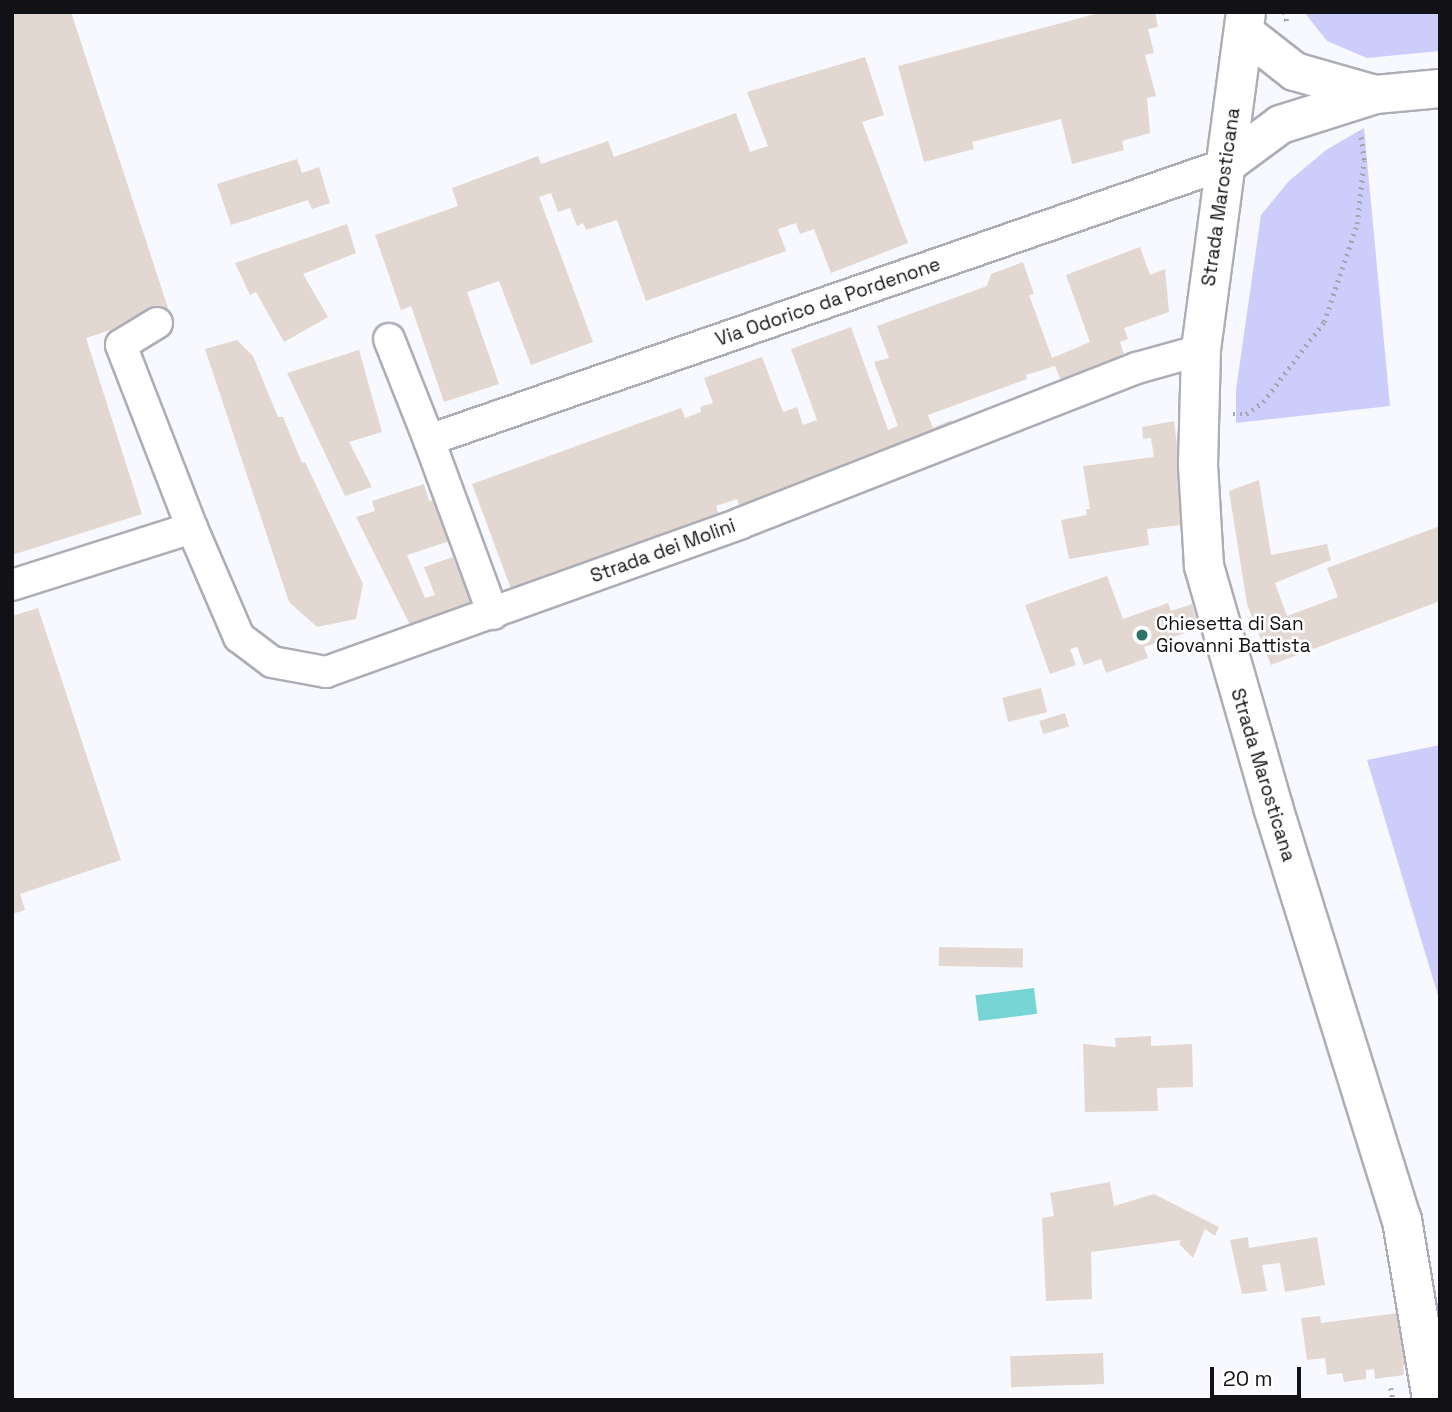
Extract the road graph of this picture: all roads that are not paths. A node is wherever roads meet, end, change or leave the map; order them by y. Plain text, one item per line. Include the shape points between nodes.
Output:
1 (1245, 22) edge
2 (1440, 88) edge
3 (1365, 97) junction
4 (1226, 164) junction
5 (157, 323) dead end
6 (389, 340) dead end
7 (1201, 350) junction
8 (429, 440) junction
9 (192, 527) junction
10 (12, 585) edge
11 (493, 614) junction
12 (1432, 1400) edge

1 - 3 street via 1294,71
1 - 4 main road, Strada Marosticana
2 - 3 street
3 - 4 street via 1280,124
4 - 7 main road, Strada Marosticana
4 - 8 street, Via Odorico da Pordenone
5 - 9 street, Strada dei Molini via 121,345
6 - 8 street
7 - 11 street, Strada dei Molini via 1137,368
7 - 12 main road, Strada Marosticana via 1200,536 1219,628 1402,1220
8 - 11 street
9 - 10 street
9 - 11 street, Strada dei Molini via 239,637 272,662 326,672

